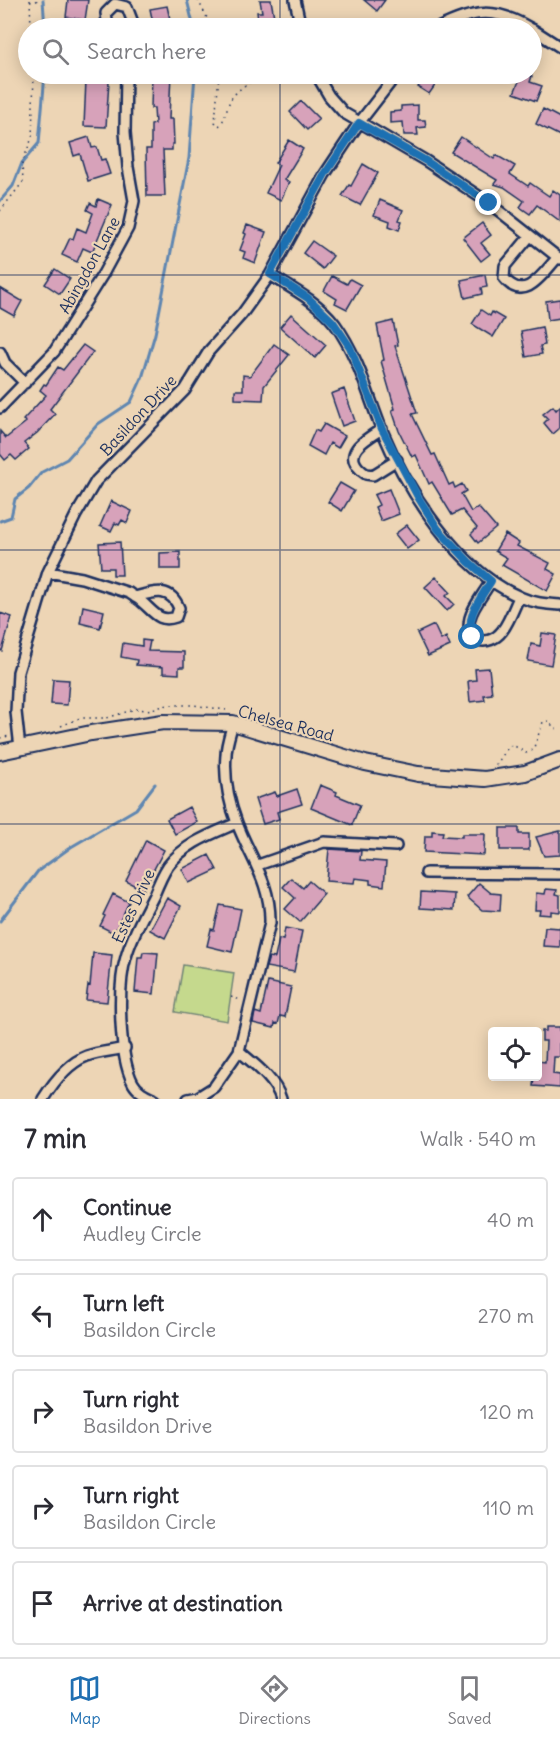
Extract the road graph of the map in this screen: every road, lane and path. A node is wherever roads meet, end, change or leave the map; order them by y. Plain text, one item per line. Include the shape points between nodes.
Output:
1 (41, 0) edge
2 (198, 0) edge
3 (295, 0) edge
4 (30, 1) edge
5 (31, 18) edge
6 (107, 18) edge
7 (131, 18) edge
8 (207, 18) edge
9 (299, 18) edge
10 (459, 18) edge
11 (508, 18) edge
12 (542, 36) edge
13 (560, 47) edge
14 (34, 84) edge
15 (126, 84) edge
16 (218, 84) edge
17 (247, 84) edge
18 (322, 84) edge
19 (389, 84) edge
20 (359, 123) junction
21 (0, 211) edge
22 (530, 236) junction
23 (559, 258) edge
24 (270, 274) junction
25 (0, 352) edge
26 (2, 363) edge
27 (25, 383) junction
28 (0, 408) edge
29 (382, 429) junction
30 (397, 460) junction
31 (48, 572) junction
32 (491, 581) junction
33 (135, 597) dead end
34 (519, 597) junction
35 (560, 605) edge
36 (233, 723) junction
37 (11, 736) dead end
38 (0, 738) edge
39 (20, 748) junction
40 (0, 752) edge
41 (560, 760) edge
42 (237, 823) junction
43 (396, 846) dead end
44 (258, 865) junction
45 (426, 873) dead end
46 (560, 874) edge
47 (231, 998) dead end
48 (238, 999) dead end
49 (125, 1048) junction
50 (239, 1051) junction
51 (140, 1096) edge
52 (195, 1098) edge
53 (43, 1099) edge
54 (155, 1099) edge
55 (281, 1099) edge

1 - 4 path
2 - 8 path
3 - 9 street
4 - 5 path
6 - 7 street via 114,4 127,7
10 - 11 street via 500,14
12 - 13 street
14 - 21 path via 32,138 22,163 23,182
15 - 27 street, Abingdon Lane via 125,132 134,201 128,228 74,322 54,352
16 - 17 path via 215,122 219,126 234,96
18 - 20 street via 344,113
19 - 20 street, Basildon Drive
20 - 22 street via 426,161
20 - 24 street, Basildon Drive via 325,174
22 - 23 street
22 - 23 street via 506,266 504,278 510,285 518,289 532,285
24 - 29 street via 308,298 333,322 350,347
24 - 31 street, Basildon Drive via 185,390 96,481
25 - 26 street
26 - 27 street
27 - 28 street, Abingdon Lane
29 - 30 street
29 - 30 street via 355,449 357,465 373,475
30 - 32 street via 438,529
31 - 33 street via 82,578
31 - 39 street, Basildon Drive via 18,672 16,712
32 - 34 street
32 - 34 street via 471,616 470,630 477,640 489,640 502,631
34 - 35 street
36 - 39 street, Chelsea Road via 163,722
36 - 41 street, Chelsea Road via 365,763 418,774 485,779 525,773
36 - 42 street via 226,754 228,789
37 - 38 path
39 - 40 street, Chelsea Road
42 - 44 street
42 - 49 street, Estes Drive via 195,842 167,867 125,959 121,1017
43 - 44 street via 324,842
44 - 50 street via 269,900 270,923
45 - 46 street
47 - 48 path
49 - 51 street, Estes Drive
49 - 53 street via 87,1056 74,1063
50 - 52 street via 214,1087
50 - 55 street via 262,1071
51 - 54 street, Estes Drive

